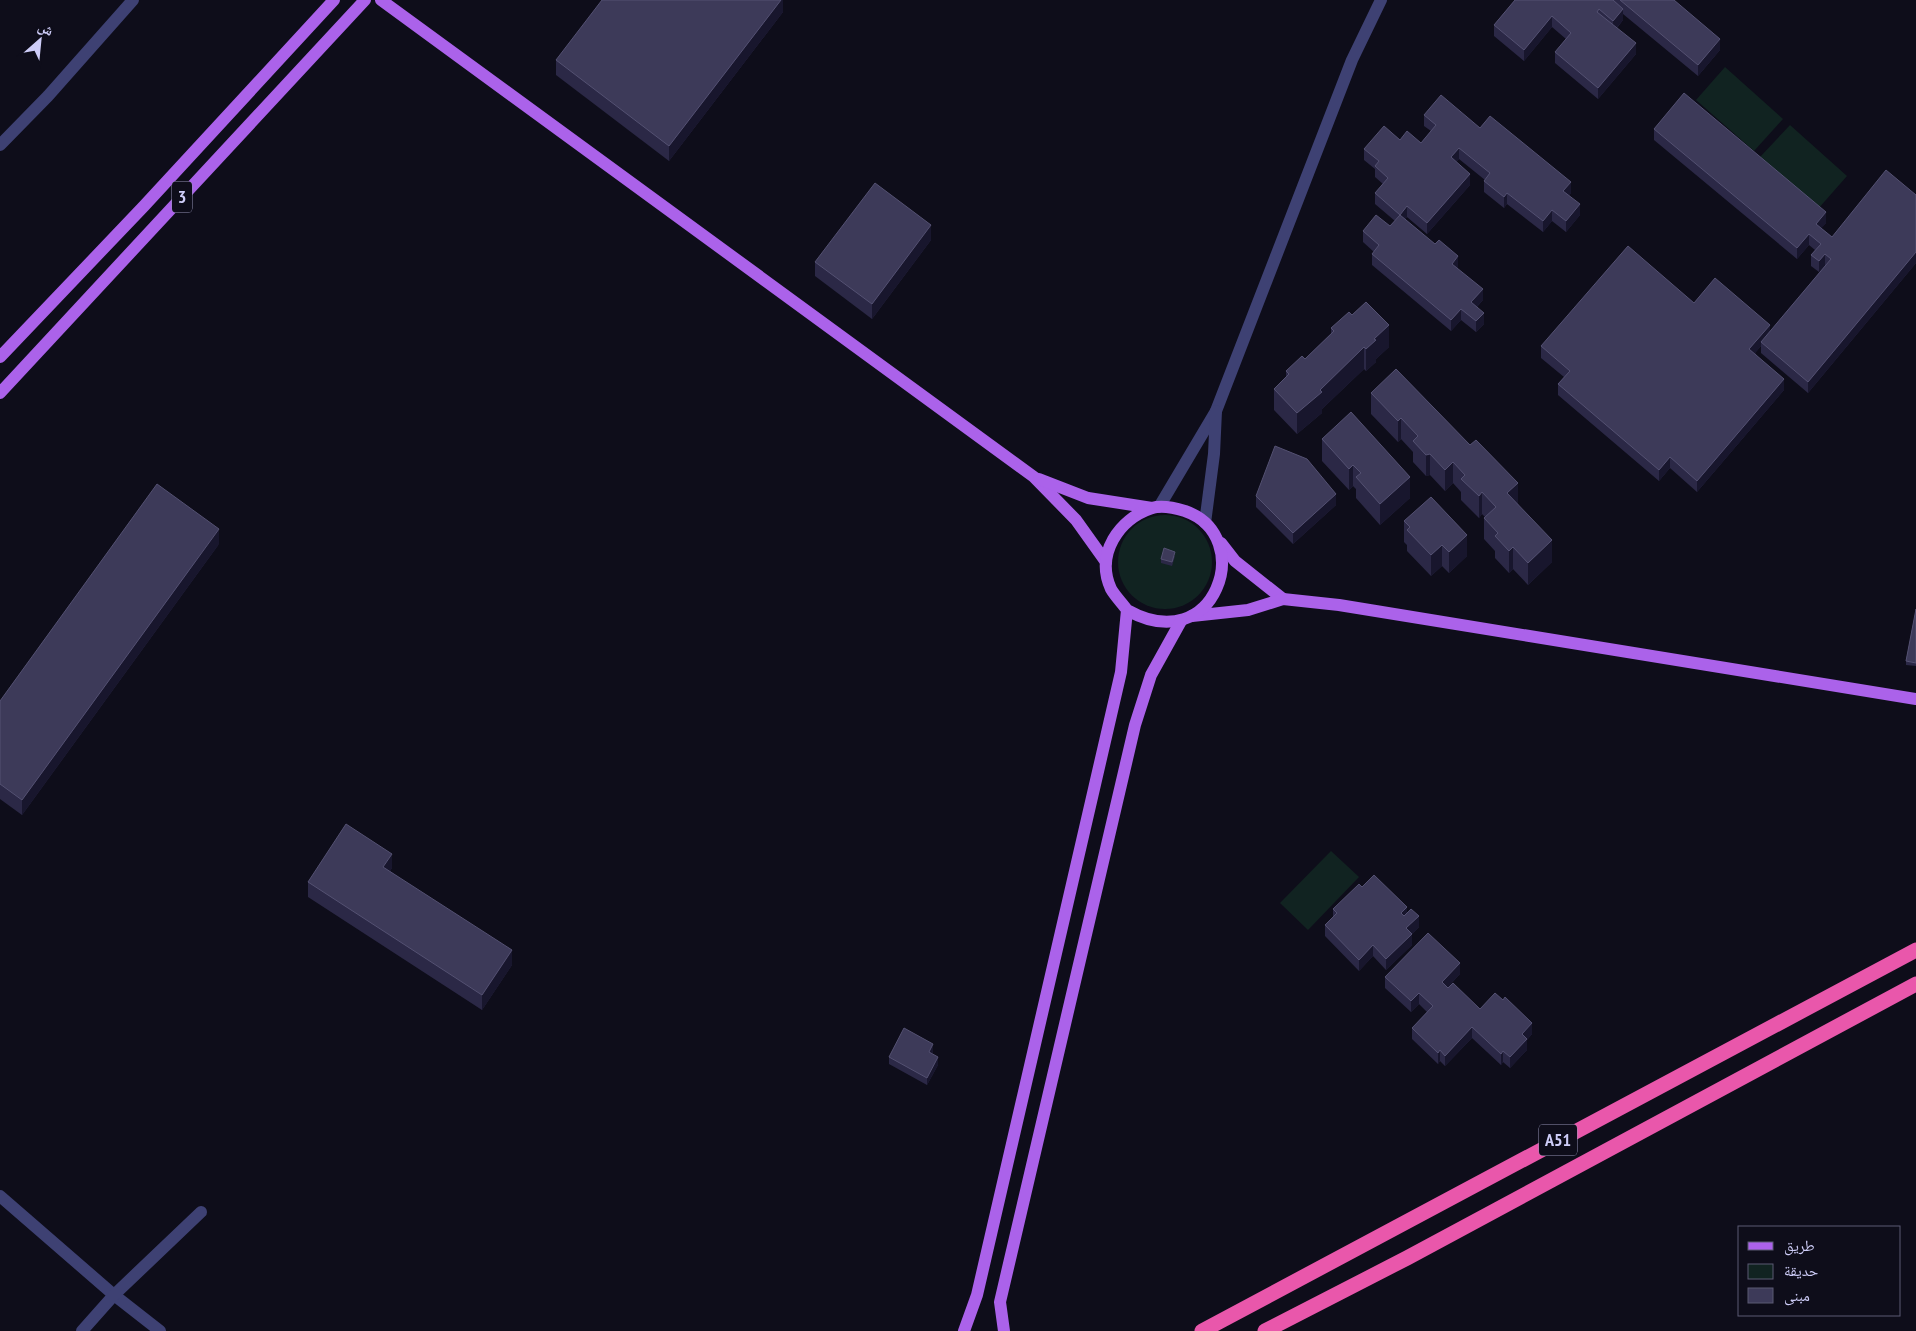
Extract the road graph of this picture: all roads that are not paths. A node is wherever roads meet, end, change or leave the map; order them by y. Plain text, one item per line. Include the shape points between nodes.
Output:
1 (133, 0) edge
2 (334, 0) edge
3 (365, 0) edge
4 (381, 0) edge
5 (1381, 0) edge
6 (240, 101) junction
7 (256, 118) junction
8 (0, 145) edge
9 (0, 357) edge
10 (0, 393) edge
11 (1216, 411) junction
12 (1034, 477) junction
13 (1156, 507) junction
14 (1205, 523) junction
15 (1214, 534) junction
16 (1106, 562) junction
17 (1283, 599) junction
18 (1128, 610) junction
19 (1186, 619) junction
20 (1916, 698) edge
21 (1916, 950) edge
22 (1916, 984) edge
23 (0, 1196) edge
24 (201, 1212) dead end
25 (114, 1295) junction
26 (82, 1331) edge
27 (160, 1331) edge
28 (964, 1331) edge
29 (1004, 1331) edge
30 (1202, 1331) edge
31 (1265, 1331) edge

1 - 8 street
2 - 6 main road, 3
3 - 7 main road, 3
4 - 12 main road
5 - 11 street via 1352,60
6 - 7 main road
6 - 9 main road, 3
7 - 10 main road, 3
11 - 13 street
11 - 14 street
12 - 13 main road via 1088,498
12 - 16 main road via 1076,520
13 - 14 main road via 1183,510
13 - 16 main road via 1129,518 1113,538
14 - 15 main road
15 - 17 main road via 1235,561
15 - 19 main road via 1222,556 1221,580 1210,601
16 - 18 main road via 1111,588
17 - 19 main road via 1248,610
17 - 20 main road via 1339,605
18 - 19 main road via 1144,619 1162,623
18 - 28 main road via 1121,672 977,1295
19 - 29 main road via 1152,675 1135,725 1000,1302
21 - 30 highway, A51
22 - 31 highway, A51 via 1408,1258
23 - 25 street
24 - 25 street
25 - 26 street
25 - 27 street

